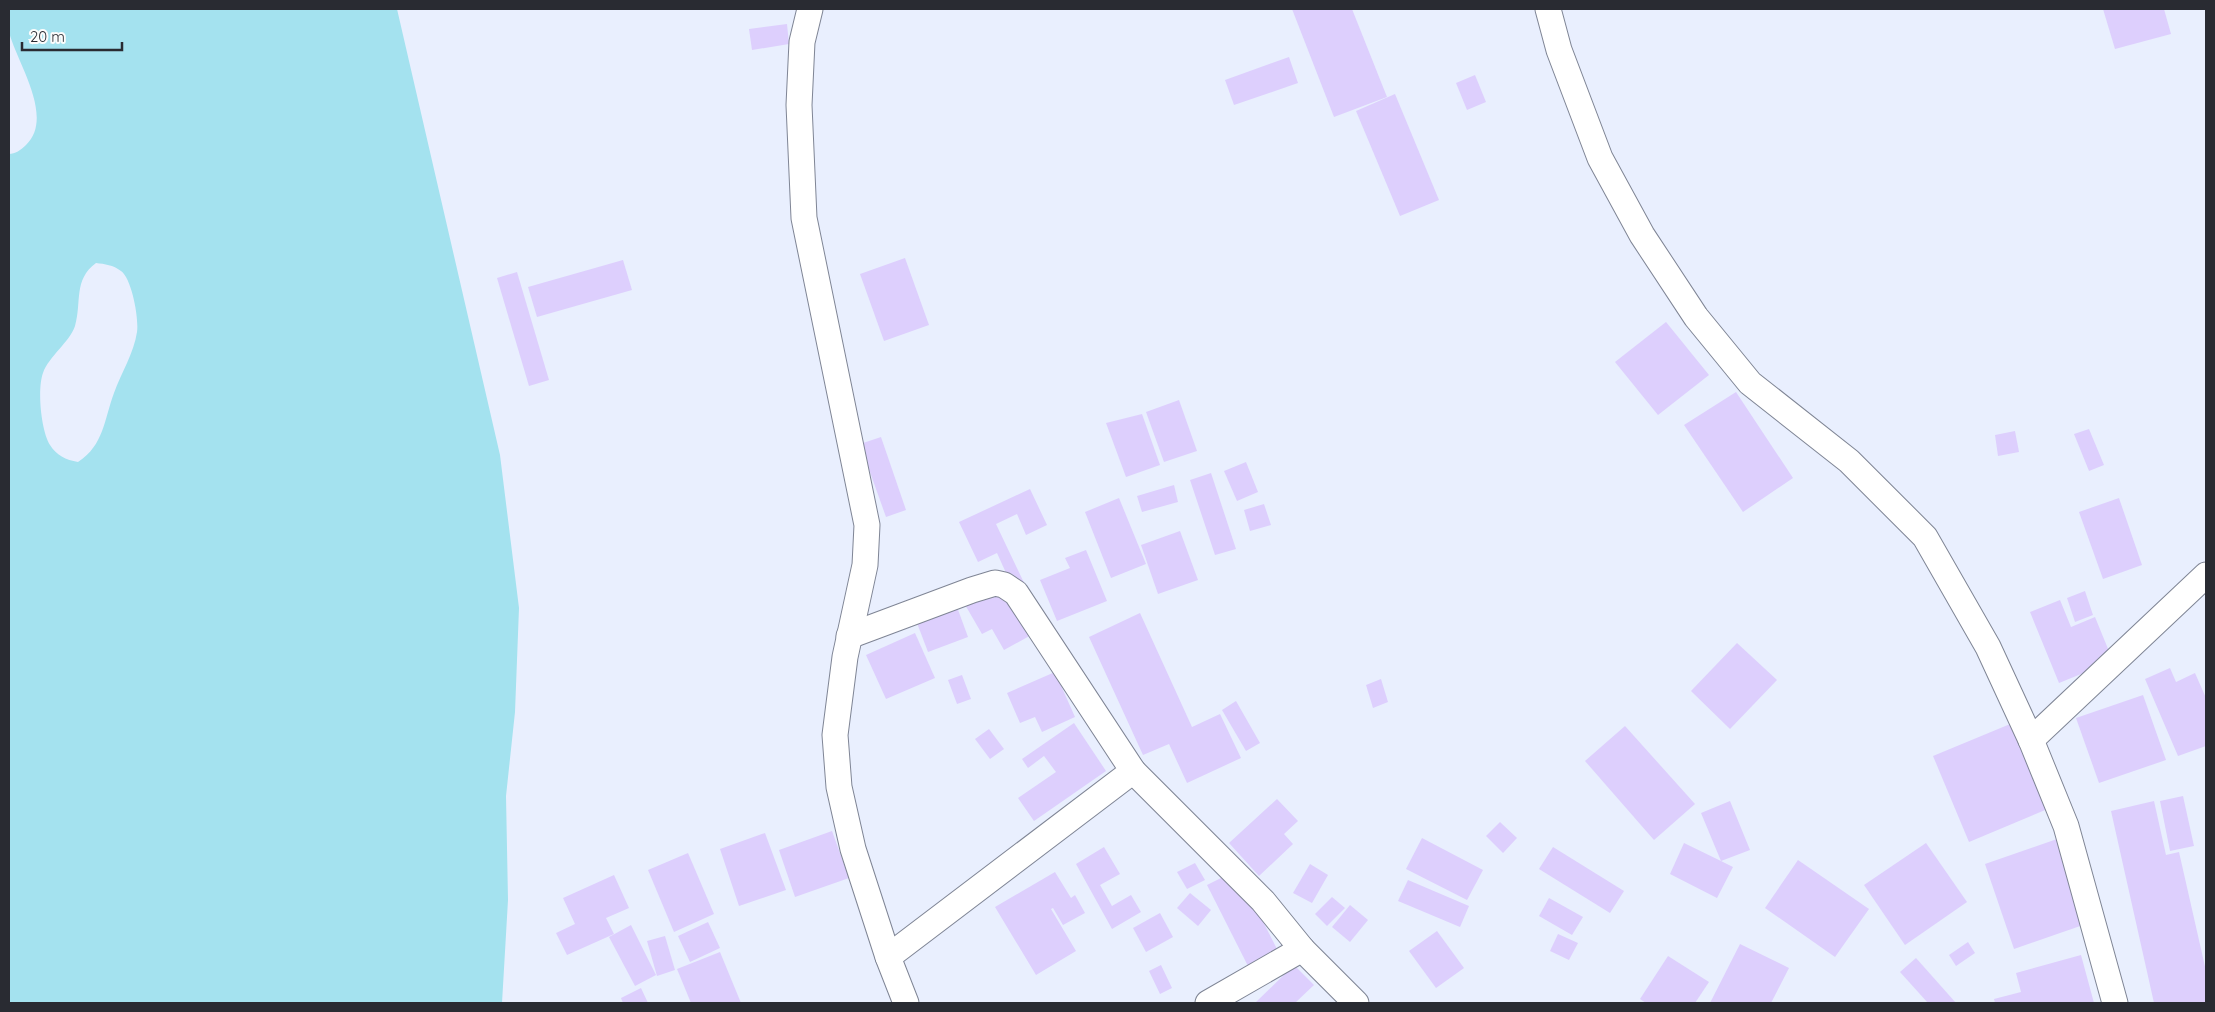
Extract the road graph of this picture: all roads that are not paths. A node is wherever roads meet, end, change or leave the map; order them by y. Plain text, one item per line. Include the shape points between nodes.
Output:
1 (810, 9) edge
2 (1548, 9) edge
3 (2206, 575) edge
4 (849, 636) junction
5 (2031, 740) junction
6 (1133, 771) junction
7 (1302, 950) junction
8 (888, 957) junction
9 (906, 1003) edge
10 (1208, 1003) edge
11 (1356, 1003) edge
12 (2115, 1003) edge

1 - 4 street via 802,42 799,105 804,218 867,525 865,565
2 - 5 street via 1559,50 1600,158 1642,235 1696,317 1750,382 1849,461 1926,538 1988,647
3 - 5 street
4 - 6 street via 972,590 995,583 1004,584 1016,593
4 - 8 street via 835,735 839,787 853,848
5 - 12 street via 2066,826
6 - 7 street via 1263,901
6 - 8 street
7 - 10 street
7 - 11 street
8 - 9 street

